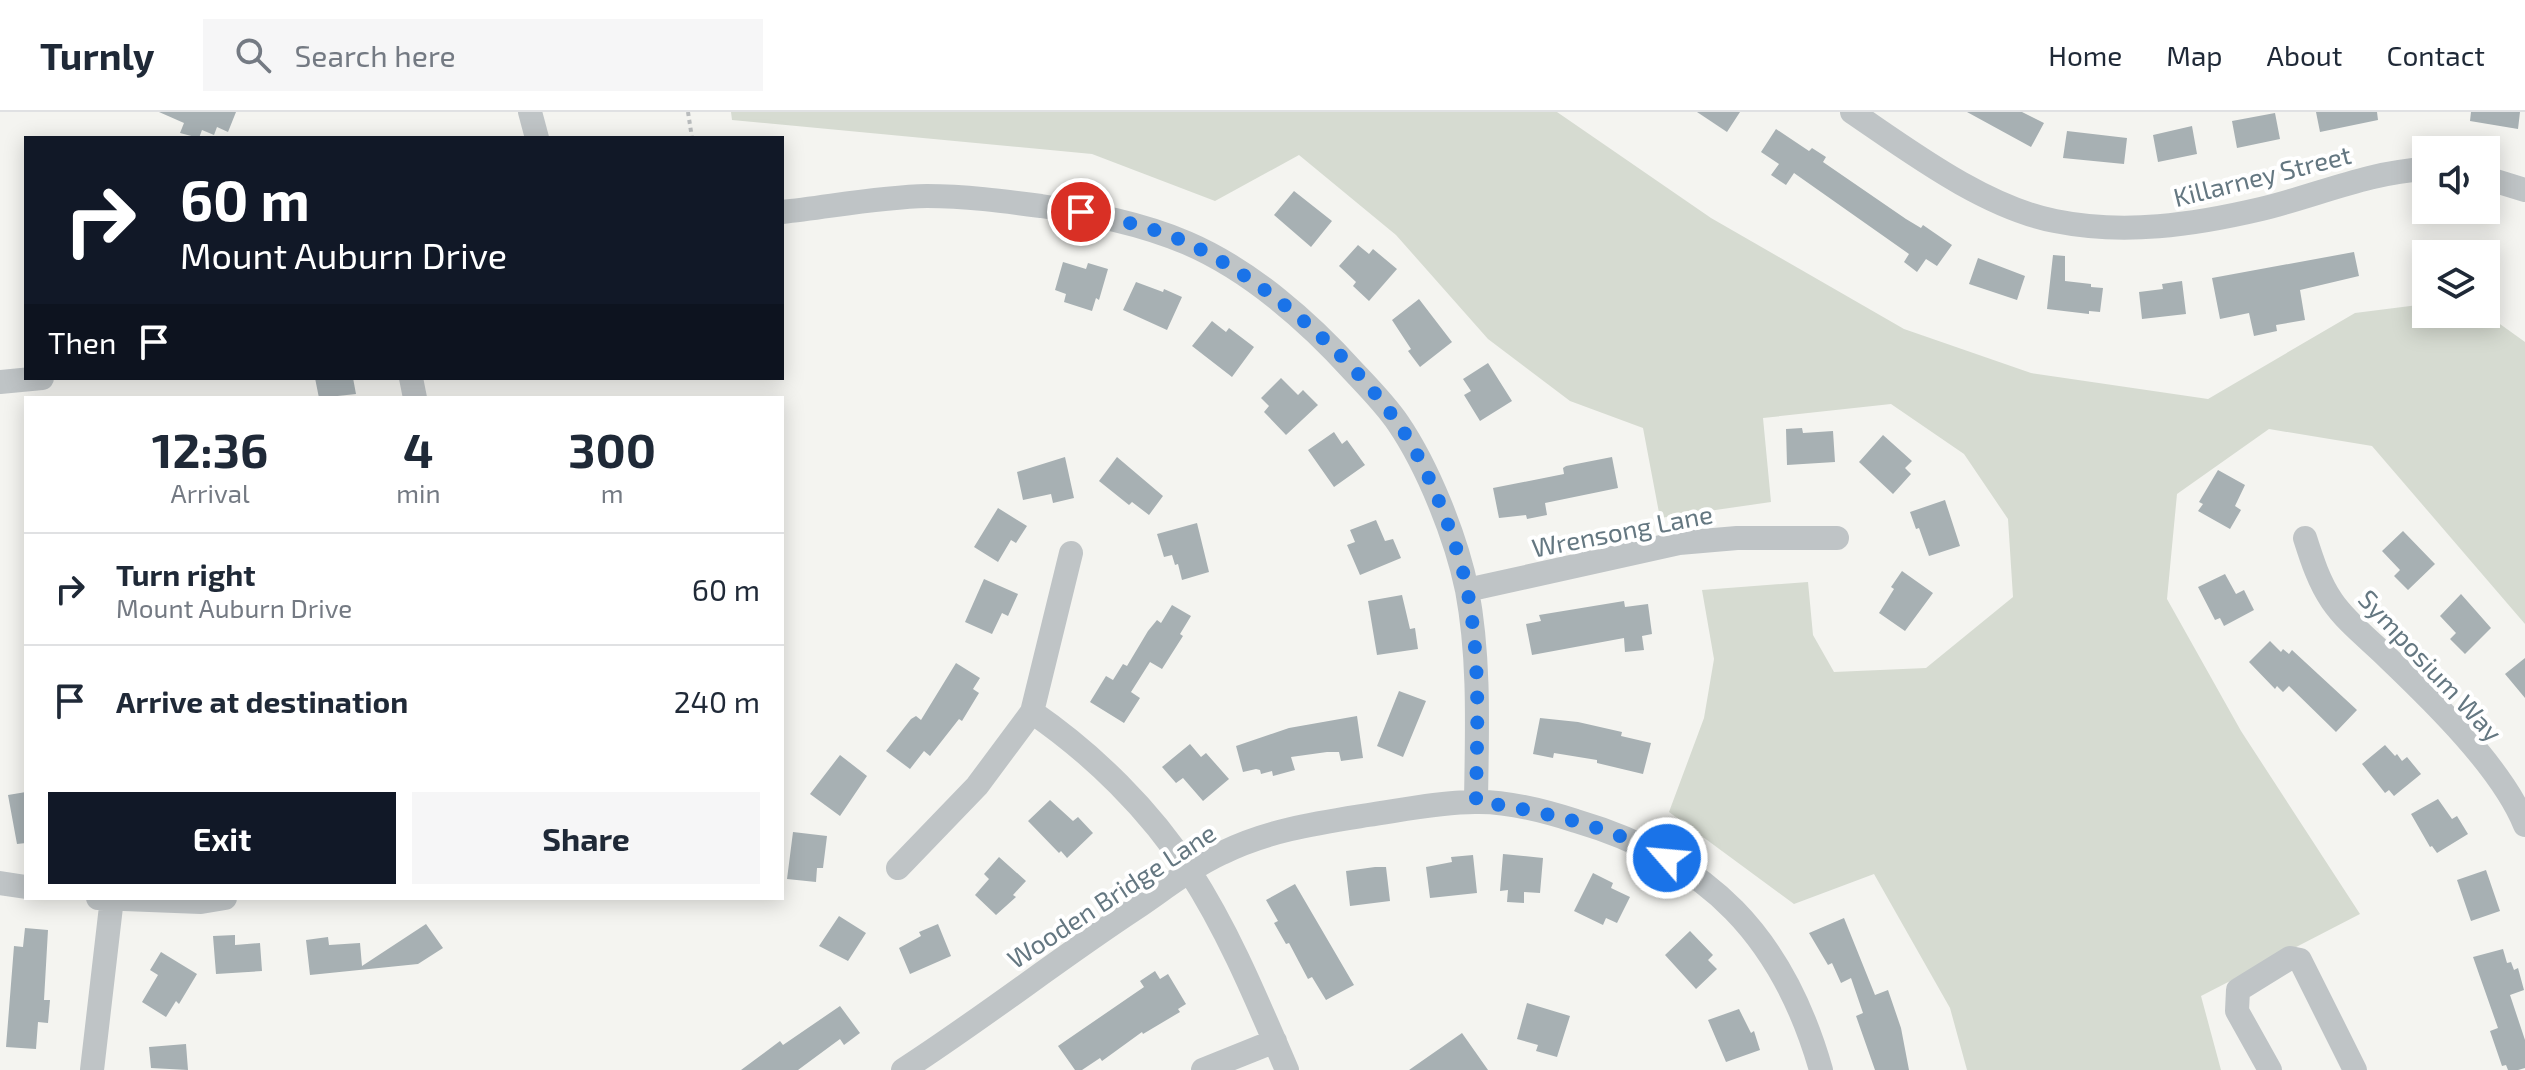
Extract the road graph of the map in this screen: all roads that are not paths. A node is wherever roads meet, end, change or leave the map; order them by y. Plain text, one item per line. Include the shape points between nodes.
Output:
1 (530, 112) edge
2 (1852, 112) edge
3 (536, 136) edge
4 (2412, 170) edge
5 (2500, 182) edge
6 (2525, 190) edge
7 (784, 212) edge
8 (24, 380) edge
9 (0, 382) edge
10 (1837, 538) dead end
11 (2305, 538) dead end
12 (1071, 553) dead end
13 (1467, 590) junction
14 (1032, 712) junction
15 (1476, 801) junction
16 (2525, 825) edge
17 (898, 868) dead end
18 (1190, 872) junction
19 (0, 883) edge
20 (24, 887) edge
21 (106, 900) edge
22 (138, 900) edge
23 (213, 900) edge
24 (1275, 1041) junction
25 (92, 1070) edge
26 (903, 1070) edge
27 (1203, 1070) edge
28 (1287, 1070) edge
29 (1821, 1070) edge
30 (2270, 1070) edge
31 (2355, 1070) edge

1 - 3 street
2 - 4 street, Killarney Street via 1932,166 1989,196 2054,221 2109,227 2183,225
5 - 6 street
7 - 13 street via 924,196 1005,201 1134,224 1220,260 1264,289 1340,356 1398,422 1436,498
8 - 9 street
10 - 13 street, Wrensong Lane via 1679,543
11 - 16 street, Symposium Way via 2332,601 2433,702 2506,791
12 - 14 street
13 - 15 street via 1477,684
14 - 17 street via 977,786
14 - 18 street via 1119,785
15 - 18 street, Wooden Bridge Lane via 1308,824 1237,846
15 - 29 street, Wooden Bridge Lane via 1540,811 1609,831 1703,881 1764,943 1781,969
18 - 24 street
18 - 26 street, Wooden Bridge Lane
19 - 20 street
21 - 25 street
22 - 23 street
24 - 27 street
24 - 28 street
30 - 31 street via 2237,1011 2238,990 2290,958 2300,960

